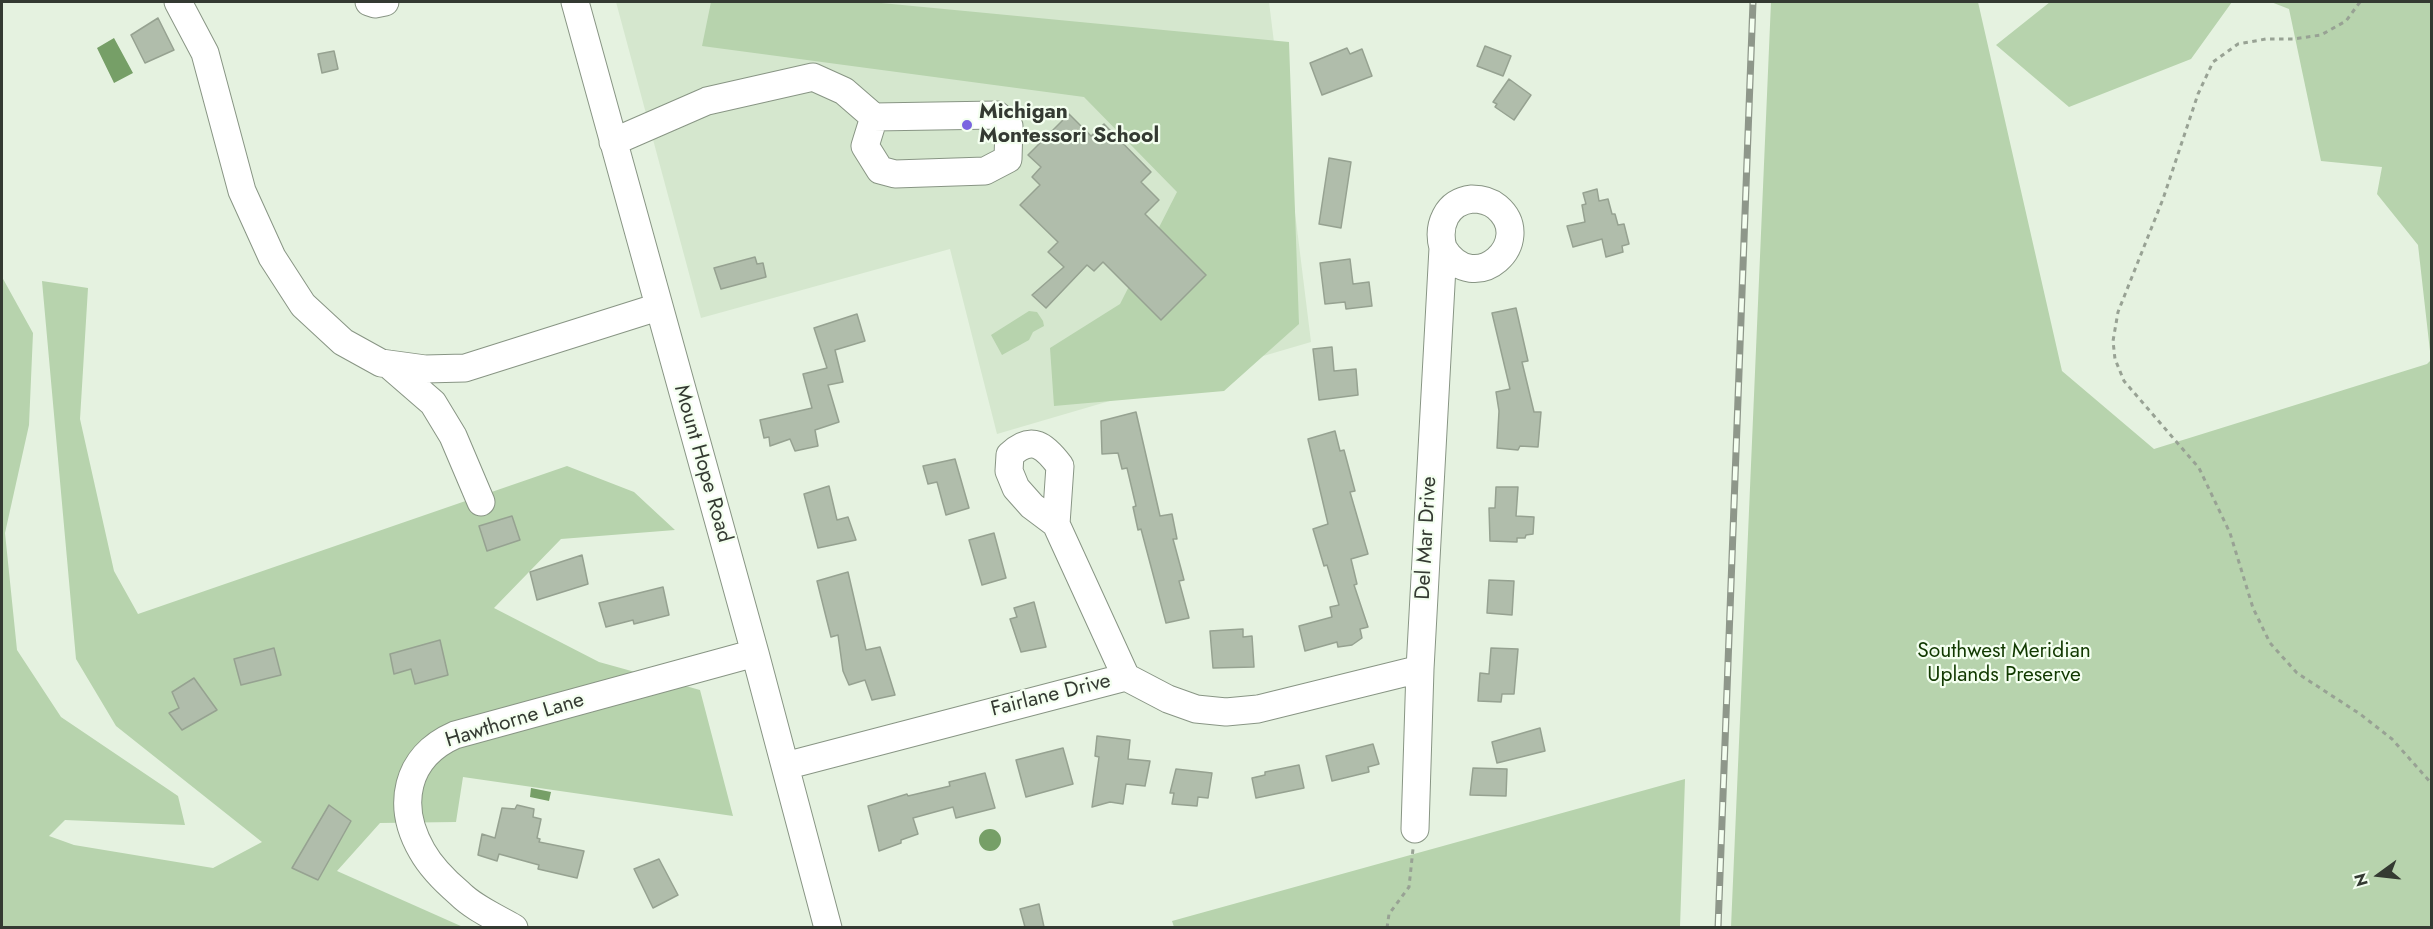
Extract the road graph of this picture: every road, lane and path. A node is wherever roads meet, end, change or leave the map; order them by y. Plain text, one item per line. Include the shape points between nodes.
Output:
1 (178, 2) edge
2 (369, 2) edge
3 (385, 2) edge
4 (575, 2) edge
5 (2360, 2) edge
6 (874, 117) junction
7 (613, 142) junction
8 (1443, 248) dead end
9 (658, 307) junction
10 (387, 364) junction
11 (465, 368) junction
12 (441, 417) junction
13 (482, 502) dead end
14 (1056, 524) dead end
15 (755, 653) junction
16 (1420, 669) junction
17 (1126, 677) junction
18 (785, 766) junction
19 (2432, 784) edge
20 (1415, 830) joint
21 (514, 927) edge
22 (828, 927) edge
23 (1387, 927) edge

1 - 10 street via 205,53 242,191 272,257 303,305 343,342
2 - 3 street
4 - 7 street, Mount Hope Road
5 - 19 path via 2346,21 2321,35 2238,44 2213,62 2118,312 2113,341 2124,381 2199,468 2230,533 2253,608 2270,644 2297,673 2392,739
6 - 6 street via 865,146 880,170 895,174 986,171 1008,159 1009,126 997,115
6 - 7 street via 844,91 813,77 707,101
7 - 9 street, Mount Hope Road
8 - 16 street, Del Mar Drive
9 - 11 street
9 - 15 street, Mount Hope Road
10 - 11 street via 425,369
10 - 12 street via 423,393
11 - 12 street via 446,388
12 - 13 street
14 - 17 street
15 - 18 street, Mount Hope Road
15 - 21 street, Hawthorne Lane via 454,735 423,756 411,777 408,798 412,827 422,850 436,871 461,895
16 - 17 street, Fairlane Drive via 1258,709 1226,712 1196,709
16 - 20 street, Del Mar Drive
17 - 18 street, Fairlane Drive
18 - 22 street, Mount Hope Road
20 - 23 path via 1409,887 1389,914

